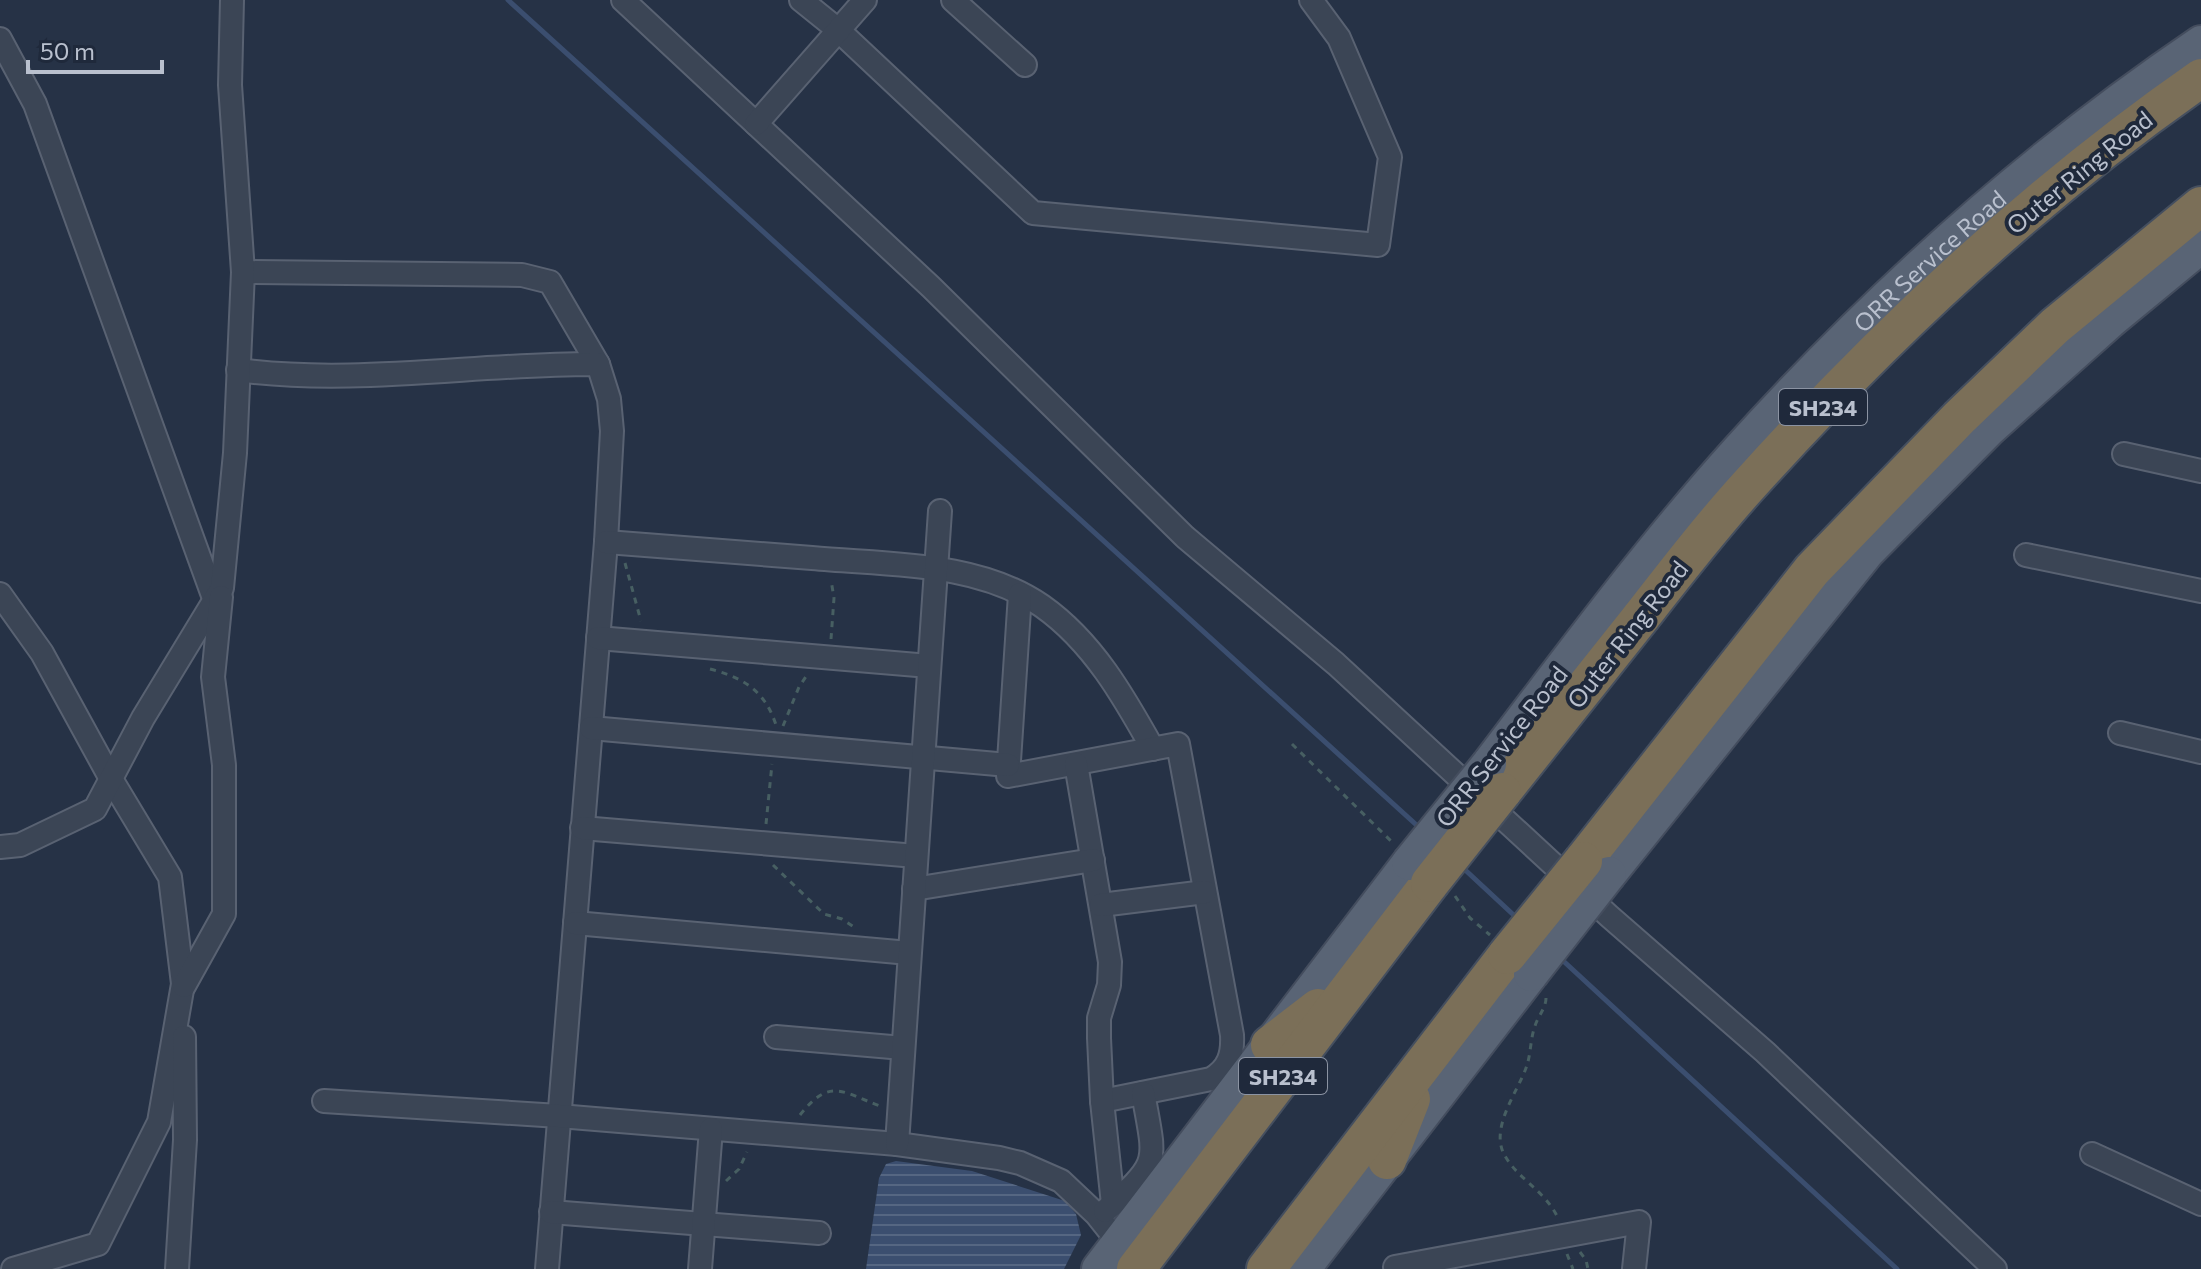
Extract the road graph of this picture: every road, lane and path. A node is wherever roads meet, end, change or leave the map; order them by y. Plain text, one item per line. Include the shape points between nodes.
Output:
1 (232, 0) edge
2 (623, 0) edge
3 (801, 0) edge
4 (865, 0) edge
5 (953, 0) edge
6 (1311, 0) edge
7 (837, 29) junction
8 (0, 39) edge
9 (2201, 43) edge
10 (1025, 65) dead end
11 (2201, 78) edge
12 (756, 124) junction
13 (2201, 206) edge
14 (2201, 246) edge
15 (243, 272) junction
16 (598, 364) junction
17 (238, 370) junction
18 (2124, 454) dead end
19 (2200, 468) edge
20 (940, 511) dead end
21 (606, 542) junction
22 (2026, 555) dead end
23 (835, 560) junction
24 (936, 568) junction
25 (2201, 591) edge
26 (0, 594) edge
27 (218, 594) junction
28 (1020, 594) junction
29 (598, 638) junction
30 (822, 657) junction
31 (929, 666) junction
32 (591, 728) junction
33 (2120, 733) dead end
34 (776, 745) junction
35 (1153, 749) junction
36 (2201, 752) edge
37 (923, 759) junction
38 (1076, 764) junction
39 (1008, 765) junction
40 (1495, 778) junction
41 (111, 779) junction
42 (582, 828) junction
43 (765, 843) junction
44 (0, 847) edge
45 (916, 856) junction
46 (1093, 860) junction
47 (1596, 867) junction
48 (1419, 873) junction
49 (914, 889) junction
50 (1205, 892) junction
51 (1101, 905) junction
52 (575, 923) junction
53 (875, 950) junction
54 (909, 953) junction
55 (1519, 964) junction
56 (1358, 977) junction
57 (183, 984) junction
58 (776, 1037) dead end
59 (1270, 1045) junction
60 (903, 1048) junction
61 (1426, 1059) junction
62 (1143, 1093) junction
63 (324, 1101) dead end
64 (1102, 1101) junction
65 (899, 1113) junction
66 (559, 1116) junction
67 (711, 1129) junction
68 (767, 1134) junction
69 (897, 1144) junction
70 (2092, 1154) dead end
71 (1387, 1160) junction
72 (706, 1197) junction
73 (2201, 1204) edge
74 (1106, 1210) junction
75 (551, 1212) junction
76 (704, 1224) junction
77 (819, 1233) dead end
78 (1118, 1260) edge
79 (1395, 1267) edge
80 (13, 1269) edge
81 (177, 1269) edge
82 (547, 1269) edge
83 (700, 1269) edge
84 (1266, 1269) edge
85 (1303, 1269) edge
86 (1634, 1269) edge
87 (1995, 1269) edge

1 - 15 street via 230,85
2 - 12 street
3 - 7 street
4 - 7 street
5 - 10 street
6 - 7 street via 1339,38 1390,157 1378,245 1033,213
7 - 12 street
8 - 27 street via 35,104
9 - 40 main road, ORR Service Road via 2023,176 1855,328 1737,452 1624,590
11 - 40 highway, Outer Ring Road / SH234 via 2015,222 1934,295 1748,486
12 - 87 street via 1185,537 1336,664 1765,1052
13 - 47 highway via 2055,326 1812,570
14 - 47 main road via 1989,429 1867,552
15 - 16 street via 522,275 550,282
15 - 17 street
16 - 17 street via 273,375
16 - 21 street via 612,431
17 - 27 street via 235,453
18 - 19 street
20 - 24 street
21 - 23 street
21 - 29 street
22 - 25 street
23 - 24 street
23 - 30 path via 832,632
24 - 28 street
24 - 31 street
26 - 41 street via 42,653
27 - 41 street
27 - 57 street via 213,677 224,765 224,914
28 - 35 street via 1041,605 1084,644 1117,685
28 - 39 street
29 - 30 street
29 - 32 street
30 - 31 street
30 - 34 path via 799,687
31 - 37 street
32 - 34 street
32 - 42 street
33 - 36 street
34 - 37 street
34 - 43 path
35 - 38 street
35 - 50 street via 1178,744
37 - 39 street
37 - 45 street
38 - 39 street via 1008,776
38 - 46 street
40 - 48 highway, Outer Ring Road / SH234, bridge
41 - 44 street via 95,809 20,845
41 - 57 street via 170,877
42 - 43 street
42 - 52 street
43 - 45 street
43 - 53 path via 778,871 824,914 862,933
45 - 49 street
46 - 49 street
46 - 51 street
47 - 55 highway, bridge
48 - 56 highway, Outer Ring Road / SH234
48 - 59 main road
49 - 54 street
50 - 51 street
50 - 62 street via 1232,1056 1211,1079
51 - 64 street via 1110,962 1099,1018
52 - 53 street
52 - 66 street
53 - 54 street
54 - 60 street
55 - 61 highway
55 - 71 main road
56 - 59 highway
56 - 78 highway, Outer Ring Road / SH234
57 - 80 street via 159,1122 98,1244
57 - 81 street via 185,1140
58 - 60 street
59 - 78 main road
60 - 65 street
61 - 71 highway
61 - 84 highway
62 - 64 street
62 - 74 street via 1151,1159 1142,1178
63 - 66 street
64 - 74 street
65 - 68 path via 842,1091 825,1092 815,1096 790,1126
65 - 69 street
66 - 67 street
66 - 75 street
67 - 68 street
67 - 72 street
68 - 69 street
68 - 72 path via 748,1150 739,1169
69 - 74 street via 1020,1163
70 - 73 street
71 - 85 main road
72 - 76 street
74 - 78 street
75 - 76 street
75 - 82 street
76 - 77 street
76 - 83 street
79 - 86 street via 1639,1222

